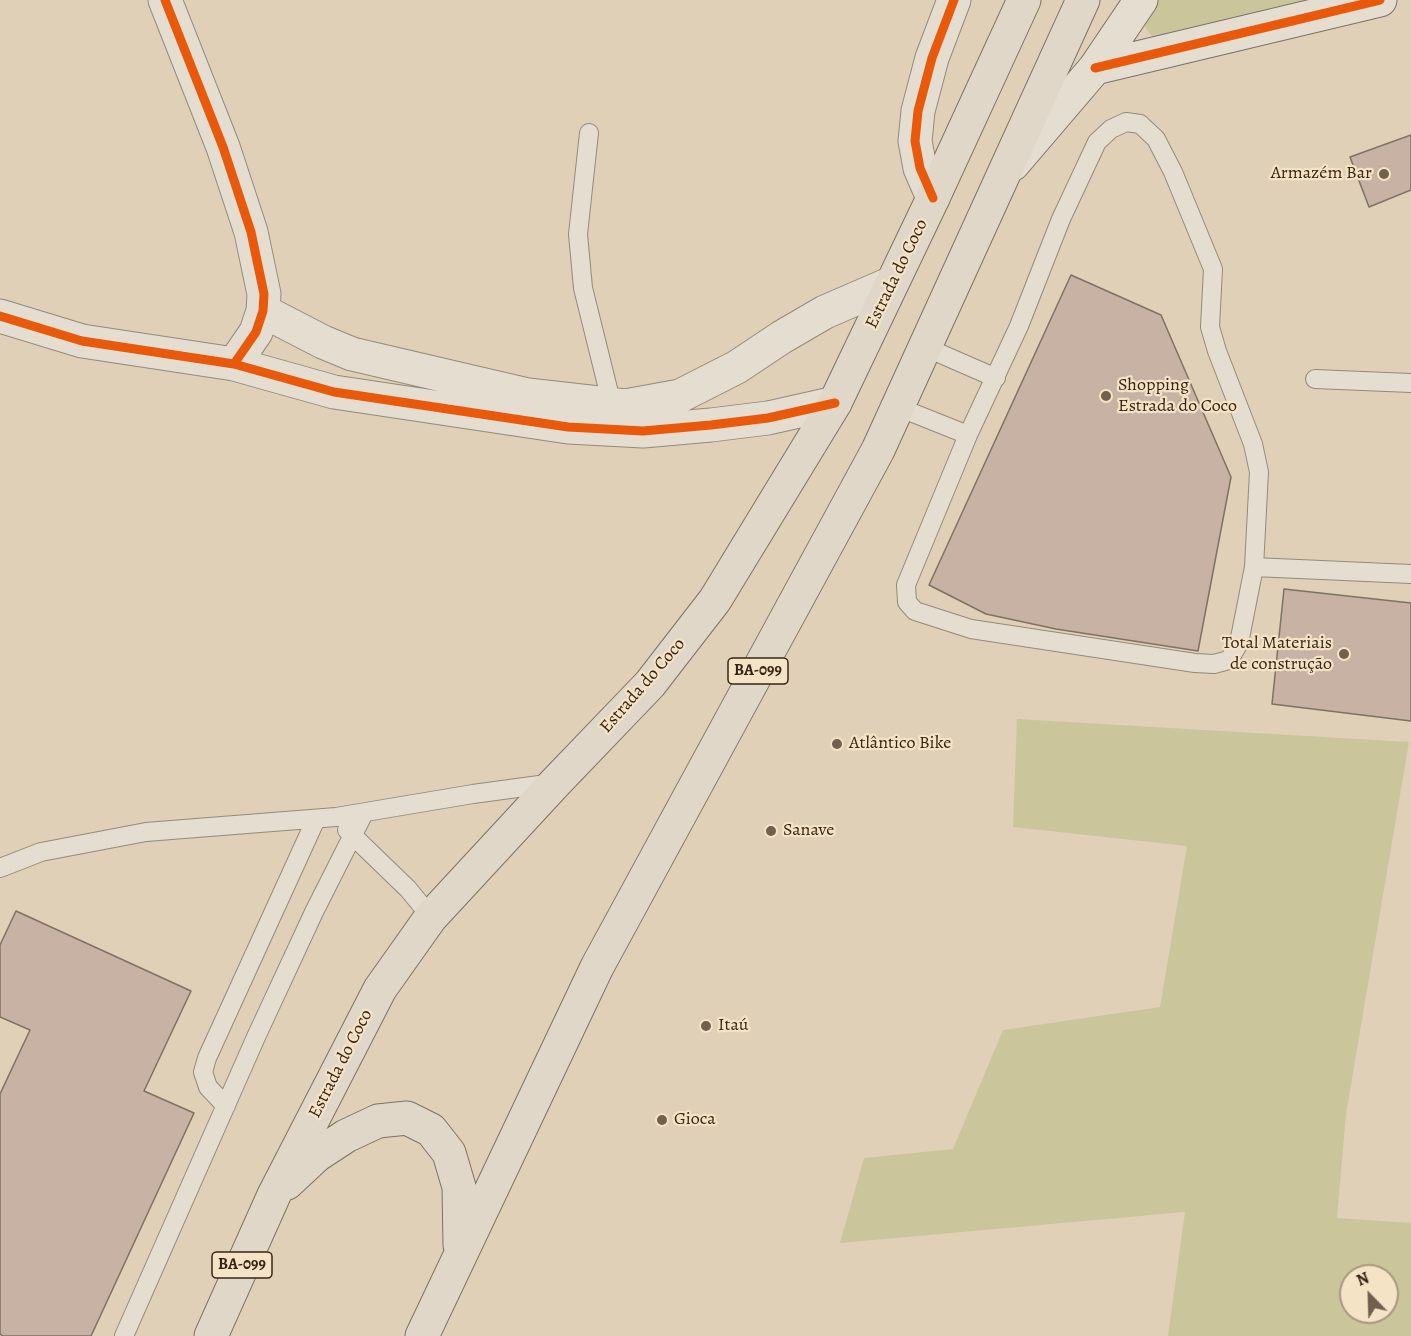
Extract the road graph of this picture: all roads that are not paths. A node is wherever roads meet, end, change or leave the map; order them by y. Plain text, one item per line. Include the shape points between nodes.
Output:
1 (165, 0) edge
2 (954, 0) edge
3 (1024, 0) edge
4 (1083, 0) edge
5 (1141, 0) edge
6 (1380, 0) edge
7 (1095, 68) junction
8 (589, 133) dead end
9 (1002, 177) junction
10 (933, 198) junction
11 (892, 283) junction
12 (263, 311) junction
13 (0, 316) edge
14 (925, 347) junction
15 (234, 364) junction
16 (996, 378) junction
17 (1315, 379) dead end
18 (468, 380) junction
19 (1411, 383) edge
20 (835, 404) junction
21 (898, 407) junction
22 (462, 412) junction
23 (610, 417) junction
24 (968, 435) junction
25 (1254, 567) junction
26 (1411, 574) edge
27 (555, 783) junction
28 (364, 813) junction
29 (336, 817) junction
30 (316, 819) junction
31 (353, 837) junction
32 (0, 868) edge
33 (431, 917) junction
34 (226, 1106) junction
35 (274, 1195) junction
36 (460, 1253) junction
37 (124, 1336) edge
38 (211, 1336) edge
39 (422, 1336) edge

1 - 12 street via 223,147 251,232 264,294
2 - 10 street via 932,58 918,111 915,141 920,168
3 - 10 highway, Estrada do Coco / BA-099
4 - 9 highway, BA-099
5 - 7 street
6 - 7 street
7 - 9 street
8 - 23 lane via 578,234 583,288
9 - 14 highway, BA-099
10 - 11 highway, Estrada do Coco / BA-099
11 - 20 highway, Estrada do Coco / BA-099
11 - 23 street via 825,312 737,367 680,396 625,406
12 - 15 street via 256,332
12 - 18 street via 352,354
13 - 15 street via 82,341
14 - 16 lane
14 - 21 highway, BA-099
15 - 22 street via 334,392
16 - 24 lane
16 - 25 lane via 1097,142 1126,122 1140,124 1156,139 1173,172 1213,269 1210,327 1253,444 1259,472
17 - 19 lane
18 - 22 street
18 - 23 street
20 - 23 street via 768,418 643,431
20 - 27 highway, Estrada do Coco / BA-099 via 715,600 650,684
21 - 24 lane
21 - 36 highway, BA-099 via 597,967
22 - 23 street via 568,427
24 - 25 lane via 906,585 906,602 915,611 971,629 1214,664 1229,660 1239,643
25 - 26 lane
27 - 28 lane
27 - 33 highway, Estrada do Coco / BA-099
28 - 29 lane
28 - 31 lane
29 - 30 lane
29 - 31 lane
30 - 32 lane via 146,832 41,852
30 - 34 lane via 207,1058 203,1072 208,1087
31 - 33 lane via 408,889
31 - 34 lane via 314,912
33 - 35 highway, Estrada do Coco / BA-099 via 380,989
34 - 37 lane
35 - 36 highway via 318,1155 346,1136 378,1121 407,1118 431,1130 449,1153 459,1186
35 - 38 highway, Estrada do Coco / BA-099
36 - 39 highway, BA-099

